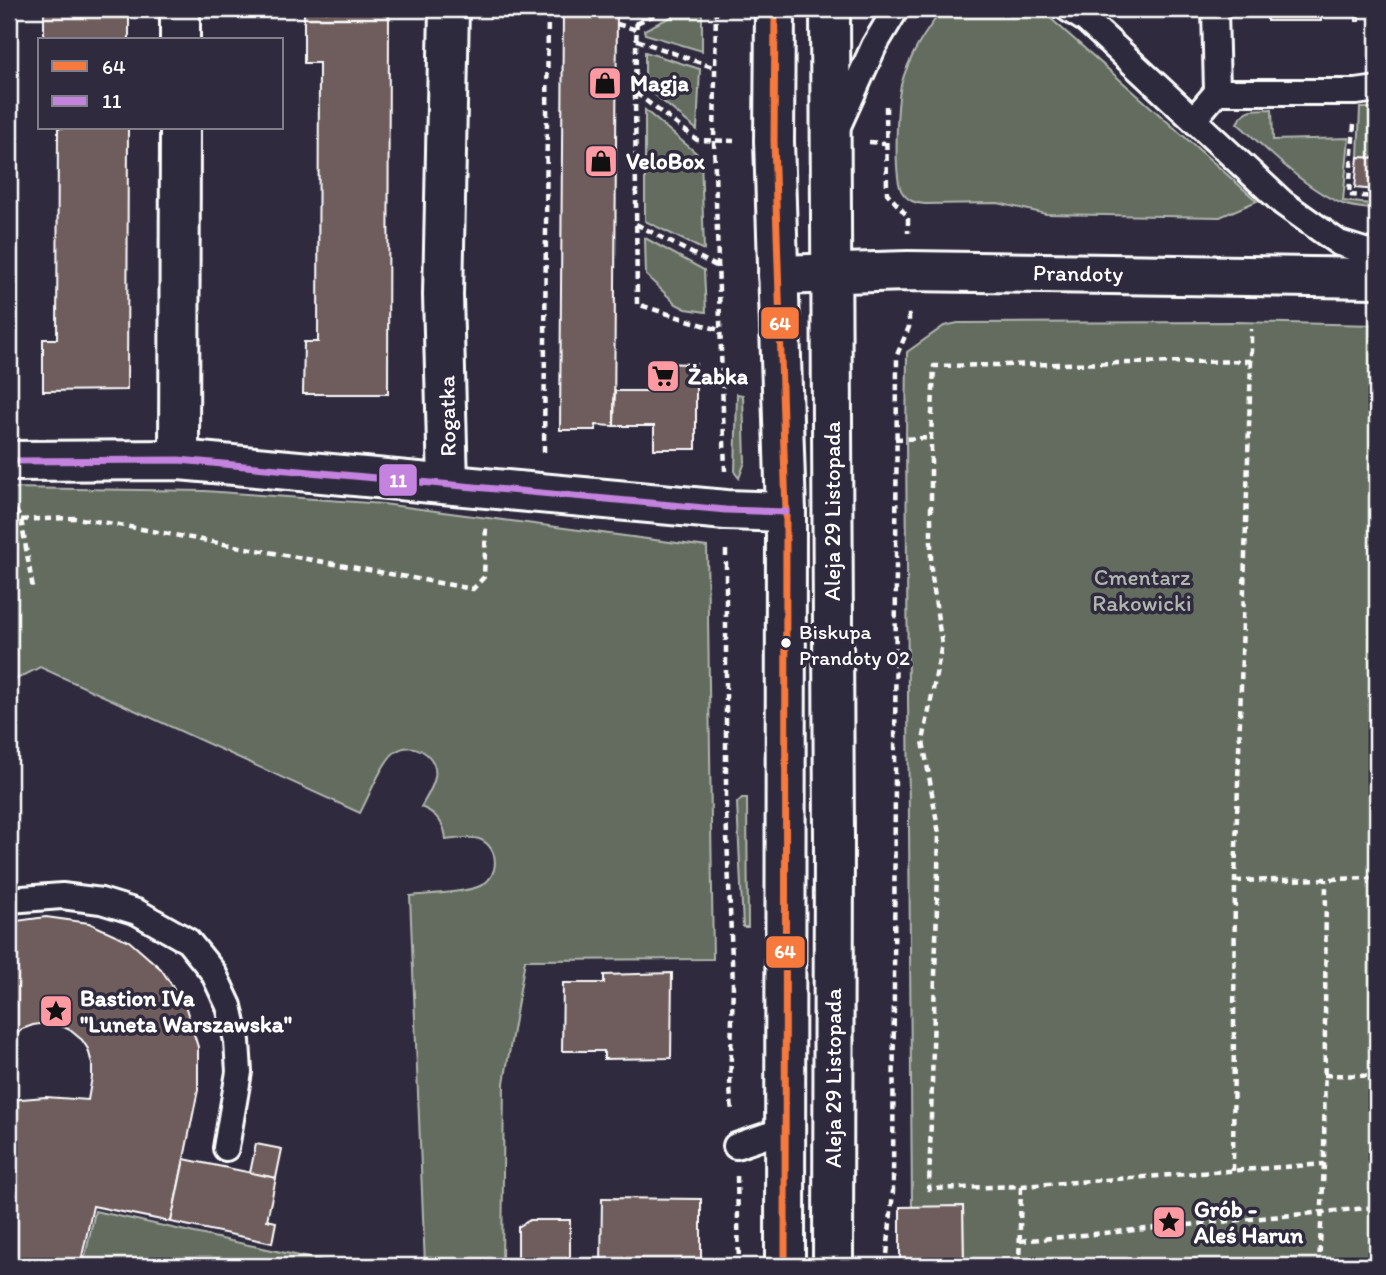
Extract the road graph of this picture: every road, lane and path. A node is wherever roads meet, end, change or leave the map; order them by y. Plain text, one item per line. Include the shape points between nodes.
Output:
1 (180, 9) edge
2 (449, 9) edge
3 (548, 9) edge
4 (637, 9) edge
5 (667, 9) edge
6 (716, 9) edge
7 (775, 9) edge
8 (830, 9) edge
9 (896, 9) edge
10 (1215, 9) edge
11 (1079, 12) edge
12 (637, 23) junction
13 (617, 24) dead end
14 (637, 30) junction
15 (180, 38) edge
16 (637, 40) junction
17 (715, 68) junction
18 (1367, 90) edge
19 (1217, 92) junction
20 (635, 93) junction
21 (886, 95) dead end
22 (1194, 120) junction
23 (180, 130) edge
24 (715, 141) junction
25 (736, 141) dead end
26 (830, 141) junction
27 (870, 142) dead end
28 (885, 143) junction
29 (1377, 197) edge
30 (1377, 210) edge
31 (1377, 216) edge
32 (636, 224) junction
33 (908, 226) dead end
34 (1377, 255) edge
35 (719, 267) junction
36 (831, 274) junction
37 (778, 275) junction
38 (1377, 278) edge
39 (909, 319) dead end
40 (1251, 329) dead end
41 (719, 330) junction
42 (1251, 361) junction
43 (931, 438) junction
44 (895, 439) junction
45 (179, 460) junction
46 (9, 461) edge
47 (725, 478) dead end
48 (448, 484) junction
49 (542, 493) junction
50 (9, 500) edge
51 (786, 512) junction
52 (21, 519) junction
53 (9, 520) edge
54 (486, 535) dead end
55 (726, 544) dead end
56 (33, 589) dead end
57 (1377, 878) edge
58 (1326, 879) junction
59 (1235, 881) junction
60 (9, 900) edge
61 (1324, 1075) junction
62 (1377, 1076) edge
63 (733, 1115) dead end
64 (786, 1129) junction
65 (736, 1146) dead end
66 (226, 1148) dead end
67 (1324, 1164) junction
68 (1233, 1171) junction
69 (737, 1183) dead end
70 (1021, 1186) junction
71 (1377, 1207) edge
72 (1323, 1212) junction
73 (1020, 1241) junction
74 (1377, 1263) edge
75 (739, 1266) edge
76 (785, 1266) edge
77 (833, 1266) edge
78 (886, 1266) edge
79 (1020, 1266) edge
80 (1319, 1266) edge
81 (1344, 1266) edge

1 - 15 main road
2 - 48 main road, Rogatka via 443,295
3 - 49 path
4 - 12 path
5 - 12 path
6 - 17 path
7 - 37 main road, Aleja 29 Listopada
8 - 26 main road, Aleja 29 Listopada
9 - 26 lane
10 - 19 lane
11 - 22 lane
12 - 14 path
13 - 14 path
14 - 16 path
16 - 17 path
16 - 20 path
17 - 24 path
18 - 19 lane
18 - 29 path via 1349,195
19 - 22 lane
20 - 24 path via 697,140
20 - 32 path
21 - 28 path
22 - 34 lane via 1283,203 1339,243
23 - 45 main road
24 - 25 path
24 - 35 path
26 - 36 main road, Aleja 29 Listopada
27 - 28 path
28 - 33 path via 887,193 908,217
30 - 31 path
32 - 35 path
32 - 41 path via 637,304
35 - 41 path
36 - 37 main road, Prandoty
36 - 38 main road, Prandoty via 908,271
36 - 77 main road, Aleja 29 Listopada
37 - 51 main road, Aleja 29 Listopada
39 - 44 path via 897,355
40 - 42 path
41 - 47 path
42 - 43 path via 934,366
42 - 59 path
43 - 44 path
43 - 70 path via 931,569 942,644 923,741 939,834 929,1189
44 - 78 path via 893,1191
45 - 46 main road
45 - 48 main road
48 - 49 main road, Rogatka
49 - 51 main road, Rogatka
50 - 52 path
51 - 64 main road, Aleja 29 Listopada
52 - 53 path
52 - 54 path via 108,523 473,589 484,577
52 - 56 path
55 - 63 path
57 - 58 path
58 - 59 path
58 - 61 path
59 - 68 path
60 - 66 lane via 62,896 101,901 137,912 188,941 213,972 229,1006 237,1041 239,1072
61 - 62 path
61 - 67 path
64 - 65 lane
64 - 76 main road, Aleja 29 Listopada
67 - 68 path
67 - 72 path
68 - 70 path
69 - 75 path
70 - 73 path
71 - 72 path
72 - 73 path
72 - 80 path
73 - 79 path
74 - 81 path

